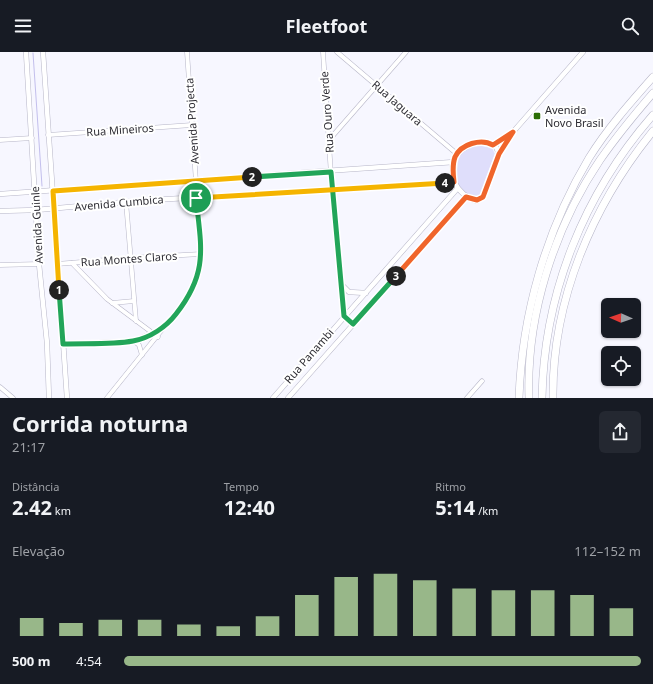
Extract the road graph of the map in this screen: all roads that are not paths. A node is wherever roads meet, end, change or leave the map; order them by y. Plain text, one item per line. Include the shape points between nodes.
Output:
1 (26, 52) edge
2 (43, 52) edge
3 (187, 52) edge
4 (323, 52) edge
5 (337, 52) edge
6 (406, 52) edge
7 (583, 52) edge
8 (653, 77) edge
9 (378, 85) junction
10 (653, 94) edge
11 (653, 115) edge
12 (192, 125) junction
13 (653, 131) edge
14 (513, 132) junction
15 (48, 135) junction
16 (32, 138) junction
17 (0, 140) edge
18 (329, 140) junction
19 (493, 145) junction
20 (457, 154) junction
21 (499, 154) junction
22 (454, 162) junction
23 (331, 172) junction
24 (196, 180) junction
25 (454, 182) junction
26 (457, 189) junction
27 (332, 190) junction
28 (53, 191) junction
29 (35, 192) junction
30 (0, 194) edge
31 (466, 197) junction
32 (196, 198) junction
33 (126, 202) junction
34 (54, 209) junction
35 (36, 210) junction
36 (0, 211) edge
37 (201, 254) junction
38 (130, 258) junction
39 (72, 263) junction
40 (39, 264) junction
41 (57, 264) junction
42 (0, 265) edge
43 (341, 284) junction
44 (366, 293) junction
45 (134, 301) junction
46 (112, 303) junction
47 (344, 316) junction
48 (136, 321) junction
49 (353, 324) junction
50 (145, 326) junction
51 (164, 328) junction
52 (154, 332) junction
53 (158, 337) junction
54 (142, 338) junction
55 (134, 341) junction
56 (63, 344) junction
57 (142, 355) junction
58 (482, 381) dead end
59 (0, 387) edge
60 (14, 398) edge
61 (49, 398) edge
62 (67, 398) edge
63 (107, 398) edge
64 (273, 398) edge
65 (288, 398) edge
66 (467, 398) edge
67 (519, 398) edge
68 (529, 398) edge
69 (542, 398) edge
70 (553, 398) edge

1 - 16 street, Avenida Guinle
2 - 15 street, Avenida Guinle
3 - 12 street, Avenida Projecta
4 - 18 street, Rua Ouro Verde
5 - 9 street, Rua Jaguara
6 - 9 street
7 - 14 street
8 - 67 highway via 620,115 590,158 557,224 541,265 531,304 523,348
9 - 18 street
9 - 20 street, Rua Jaguara
10 - 68 highway via 599,161 558,242 537,310 531,349
11 - 69 highway via 636,135 597,193 580,226 566,262 549,326 544,355
12 - 15 street, Rua Mineiros
12 - 24 street, Avenida Projecta
13 - 70 highway via 603,203 578,261 564,303 559,330 554,358
14 - 19 street
14 - 21 street
15 - 28 street, Avenida Guinle
16 - 17 street
16 - 29 street, Avenida Guinle
18 - 23 street, Rua Ouro Verde
19 - 20 street via 476,143
19 - 21 street
20 - 22 street
21 - 31 street via 483,197 477,200
22 - 23 street, Avenida Cumbica
22 - 25 street
23 - 24 street, Avenida Cumbica
23 - 27 street, Rua Ouro Verde
24 - 28 street, Avenida Cumbica
24 - 32 street, Avenida Projecta
25 - 26 street
25 - 27 street, Avenida Cumbica
26 - 31 street
26 - 44 street, Rua Panambi
27 - 32 street, Avenida Cumbica
27 - 43 street, Rua Ouro Verde
28 - 29 street, Avenida Cumbica
28 - 34 street, Avenida Guinle
29 - 30 street, Avenida Cumbica
29 - 35 street, Avenida Guinle
31 - 49 street, Rua Panambi
32 - 33 street, Avenida Cumbica
32 - 37 street, Avenida Projecta
33 - 34 street, Avenida Cumbica
33 - 38 street
34 - 35 street, Avenida Cumbica
34 - 41 street, Avenida Guinle
35 - 36 street, Avenida Cumbica
35 - 40 street, Avenida Guinle
37 - 38 street, Rua Montes Claros
37 - 51 street, Avenida Projecta via 195,286
38 - 39 street, Rua Montes Claros
38 - 45 street
39 - 41 street, Rua Montes Claros
39 - 46 street
40 - 42 street
40 - 61 street, Avenida Guinle via 47,343
41 - 56 street, Avenida Guinle
43 - 44 street via 349,292
43 - 47 street, Rua Ouro Verde
44 - 47 street, Rua Panambi
45 - 46 street
45 - 48 street
46 - 48 street
47 - 49 street
47 - 64 street, Rua Panambi
48 - 50 street
49 - 65 street, Rua Panambi
50 - 52 street
50 - 54 street
51 - 52 street
51 - 53 street, Avenida Projecta
52 - 53 street
52 - 54 street
53 - 57 street, Avenida Projecta
54 - 55 street
55 - 56 street
55 - 57 street via 139,345
56 - 62 street, Avenida Guinle
57 - 63 street, Avenida Projecta
58 - 66 street
59 - 60 street

